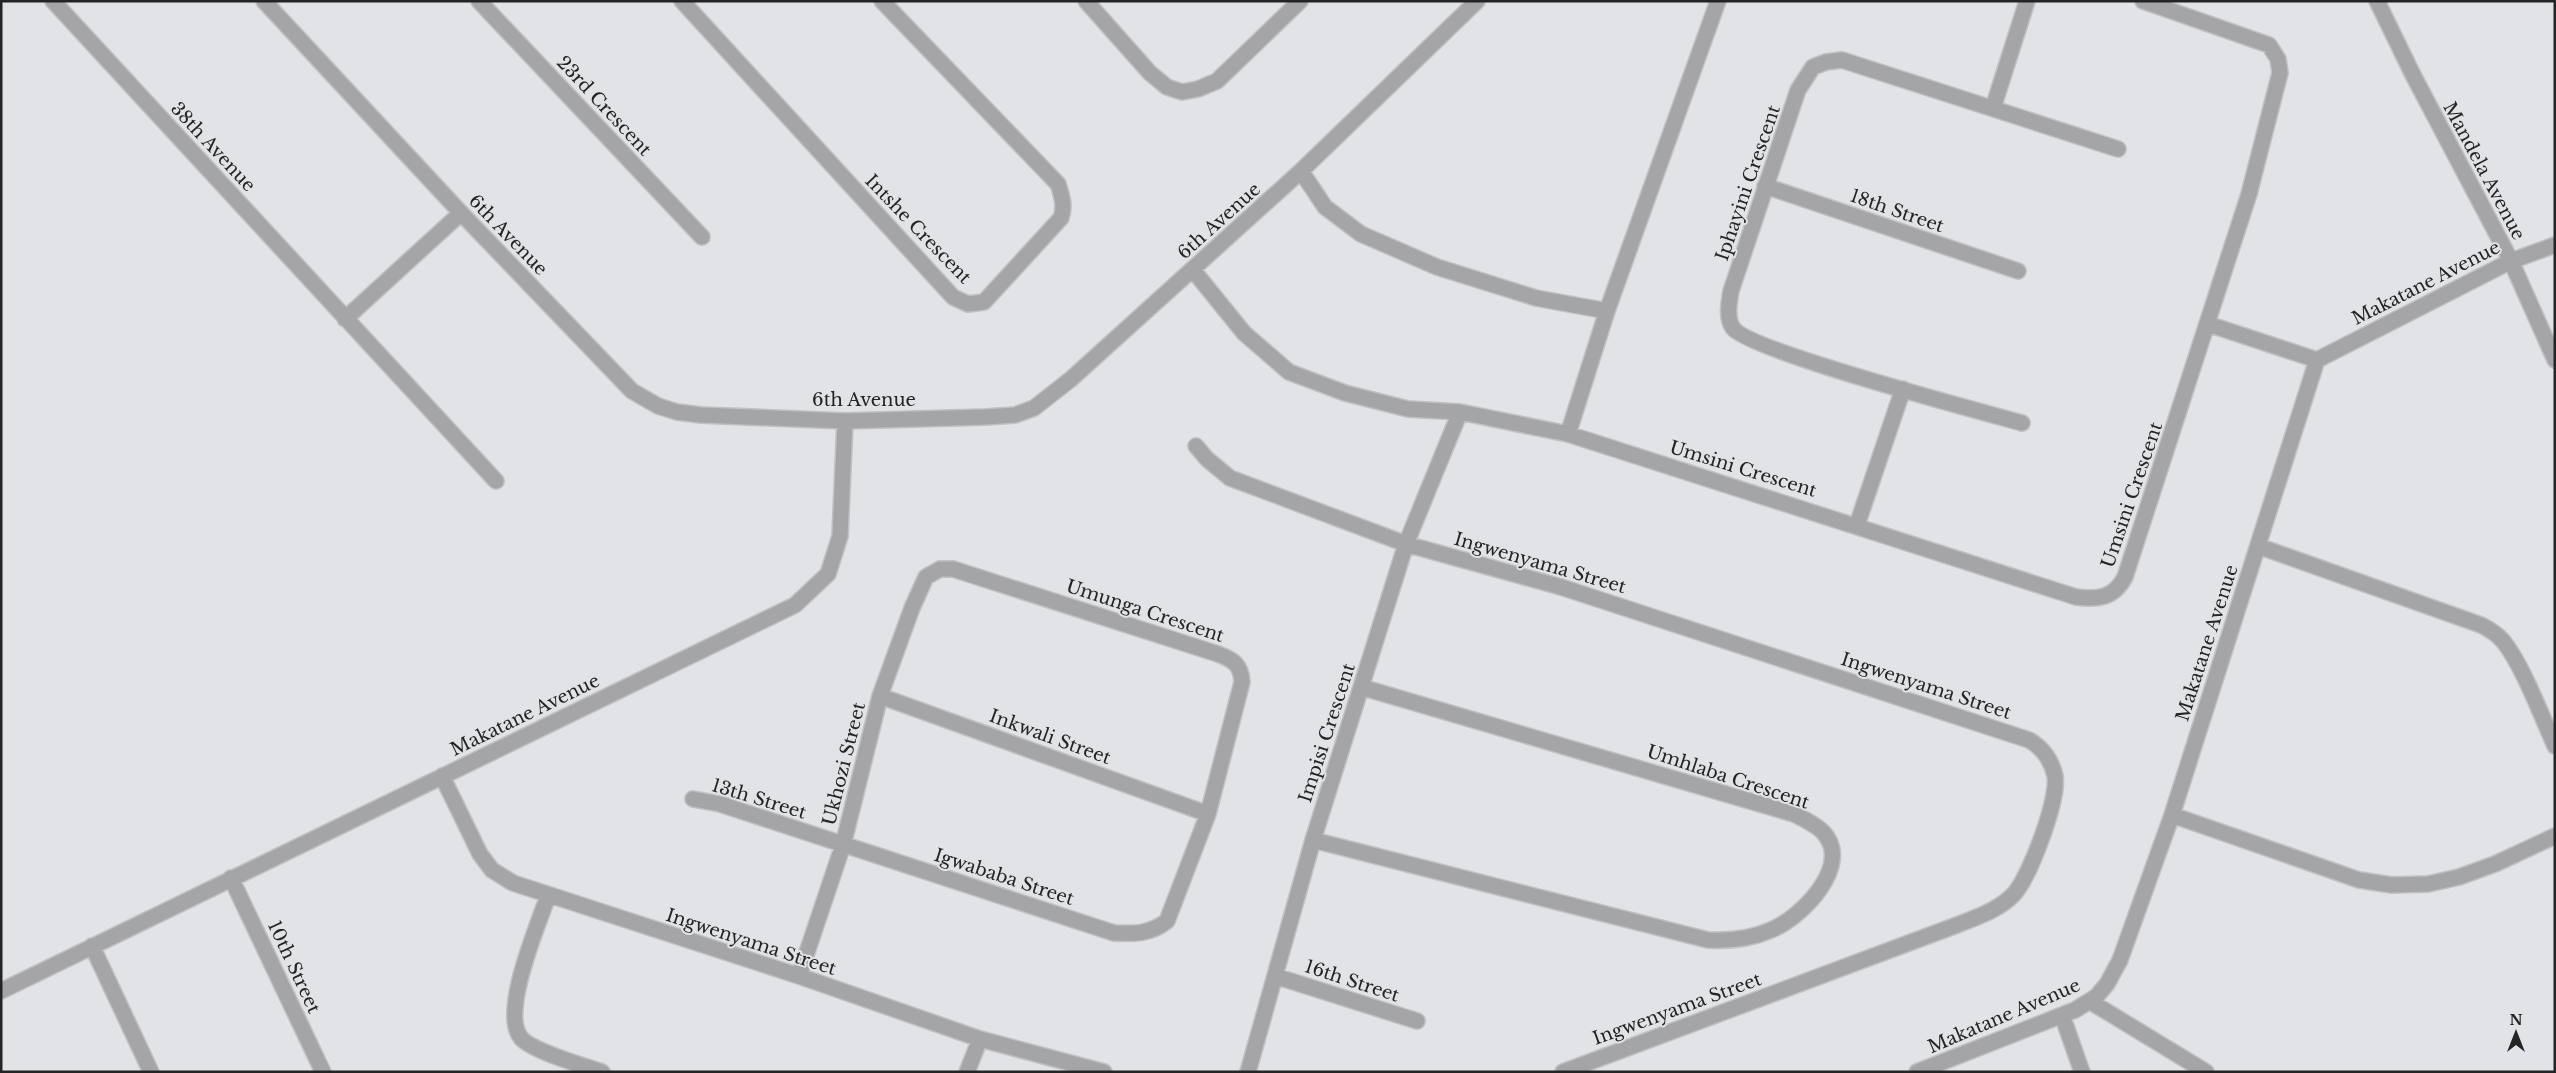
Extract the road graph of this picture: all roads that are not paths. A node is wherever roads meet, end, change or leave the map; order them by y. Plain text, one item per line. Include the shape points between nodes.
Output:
1 (52, 1) edge
2 (264, 1) edge
3 (479, 1) edge
4 (682, 1) edge
5 (882, 1) edge
6 (1086, 1) edge
7 (1300, 1) edge
8 (1477, 1) edge
9 (1718, 1) edge
10 (2027, 1) edge
11 (2143, 1) edge
12 (2376, 1) edge
13 (1993, 108) junction
14 (2118, 149) dead end
15 (1301, 172) junction
16 (1765, 186) junction
17 (461, 213) junction
18 (702, 237) dead end
19 (2555, 245) edge
20 (2511, 261) junction
21 (1193, 270) junction
22 (2018, 271) dead end
23 (1607, 311) junction
24 (346, 319) junction
25 (2208, 324) junction
26 (2317, 360) junction
27 (2555, 360) edge
28 (1903, 390) junction
29 (1460, 412) junction
30 (845, 421) junction
31 (2022, 424) dead end
32 (1568, 434) junction
33 (1196, 446) dead end
34 (496, 481) dead end
35 (1857, 525) junction
36 (1406, 544) junction
37 (2258, 546) junction
38 (940, 569) joint
39 (1361, 687) junction
40 (880, 696) junction
41 (2555, 746) edge
42 (442, 776) junction
43 (693, 799) dead end
44 (1208, 814) junction
45 (2172, 815) junction
46 (2555, 836) edge
47 (1313, 840) junction
48 (843, 845) junction
49 (231, 878) junction
50 (548, 896) junction
51 (1156, 929) joint
52 (92, 946) junction
53 (799, 976) junction
54 (1275, 976) junction
55 (1, 991) edge
56 (2091, 1002) junction
57 (2062, 1015) junction
58 (1417, 1021) dead end
59 (980, 1038) junction
60 (150, 1072) edge
61 (323, 1072) edge
62 (602, 1072) edge
63 (967, 1072) edge
64 (1104, 1072) edge
65 (1248, 1072) edge
66 (1562, 1072) edge
67 (1917, 1072) edge
68 (2082, 1072) edge
69 (2206, 1072) edge

1 - 24 street, 38th Avenue
2 - 17 street, 6th Avenue
3 - 18 street, 23rd Crescent
4 - 5 street, Intshe Crescent via 953,297 968,304 984,302 1061,218 1064,210 1062,195 1058,184
6 - 7 street via 1150,74 1167,87 1182,92 1217,81
8 - 15 street, 6th Avenue
9 - 23 street
10 - 13 street
11 - 25 street, Umsini Crescent via 2269,45 2275,51 2280,66 2249,194
12 - 20 street, Mandela Avenue
13 - 14 street, Iphayini Crescent
13 - 16 street, Iphayini Crescent via 1842,60 1818,64 1812,67 1798,90
15 - 21 street, 6th Avenue
15 - 23 street via 1325,207 1361,234 1437,267 1536,298
16 - 22 street, 18th Street
16 - 28 street, Iphayini Crescent via 1731,291 1729,309 1733,329 1742,336 1782,352
17 - 24 street
17 - 30 street, 6th Avenue via 611,371 632,391 651,402 677,412 701,415
19 - 20 street, Makatane Avenue
20 - 26 street, Makatane Avenue
20 - 27 street, Mandela Avenue
21 - 29 street, Umsini Crescent via 1244,333 1289,372 1345,393 1408,409
21 - 30 street, 6th Avenue via 1034,408 1015,415 986,417
23 - 32 street
24 - 34 street, 38th Avenue
25 - 26 street
25 - 35 street, Umsini Crescent via 2125,577 2111,594 2093,599 2076,597
26 - 37 street, Makatane Avenue
28 - 31 street, Iphayini Crescent
28 - 35 street
29 - 32 street, Umsini Crescent
29 - 36 street, Impisi Crescent
30 - 42 street, Makatane Avenue via 840,536 828,574 795,605
32 - 35 street, Umsini Crescent
33 - 36 street, Ingwenyama Street via 1230,478
36 - 39 street, Impisi Crescent
36 - 66 street, Ingwenyama Street via 1561,586 2029,740 2046,755 2055,774 2054,793 2041,839 2015,893 2002,905 1957,925
37 - 41 street via 2481,625 2495,633 2515,661
37 - 45 street, Makatane Avenue
38 - 40 street, Ukhozi Street via 926,577
38 - 44 street, Umunga Crescent via 953,569 1233,660 1241,670 1242,682
39 - 47 street, Impisi Crescent
39 - 47 street, Umhlaba Crescent via 1794,814 1824,833 1830,846 1829,872 1813,899 1774,930 1751,938 1708,940
40 - 44 street, Inkwali Street
40 - 48 street, Ukhozi Street
42 - 49 street, Makatane Avenue
42 - 50 street, Ingwenyama Street via 469,836 492,870 513,883
43 - 48 street, 13th Street via 720,804
44 - 51 street, Umunga Crescent via 1167,921
45 - 46 street via 2359,880 2392,885 2428,884 2459,877
45 - 56 street, Makatane Avenue via 2120,960 2107,984
47 - 54 street, Impisi Crescent
48 - 51 street, Igwababa Street via 1114,933 1138,934
48 - 53 street, Ukhozi Street
49 - 52 street, Makatane Avenue
49 - 61 street, 10th Street
50 - 53 street, Ingwenyama Street
50 - 62 street via 515,996 516,1026 521,1038 544,1051
52 - 55 street, Makatane Avenue
52 - 60 street
53 - 59 street, Ingwenyama Street
54 - 58 street, 16th Street
54 - 65 street, Impisi Crescent
56 - 57 street, Makatane Avenue
56 - 69 street
57 - 67 street, Makatane Avenue
57 - 68 street
59 - 63 street
59 - 64 street, Ingwenyama Street

